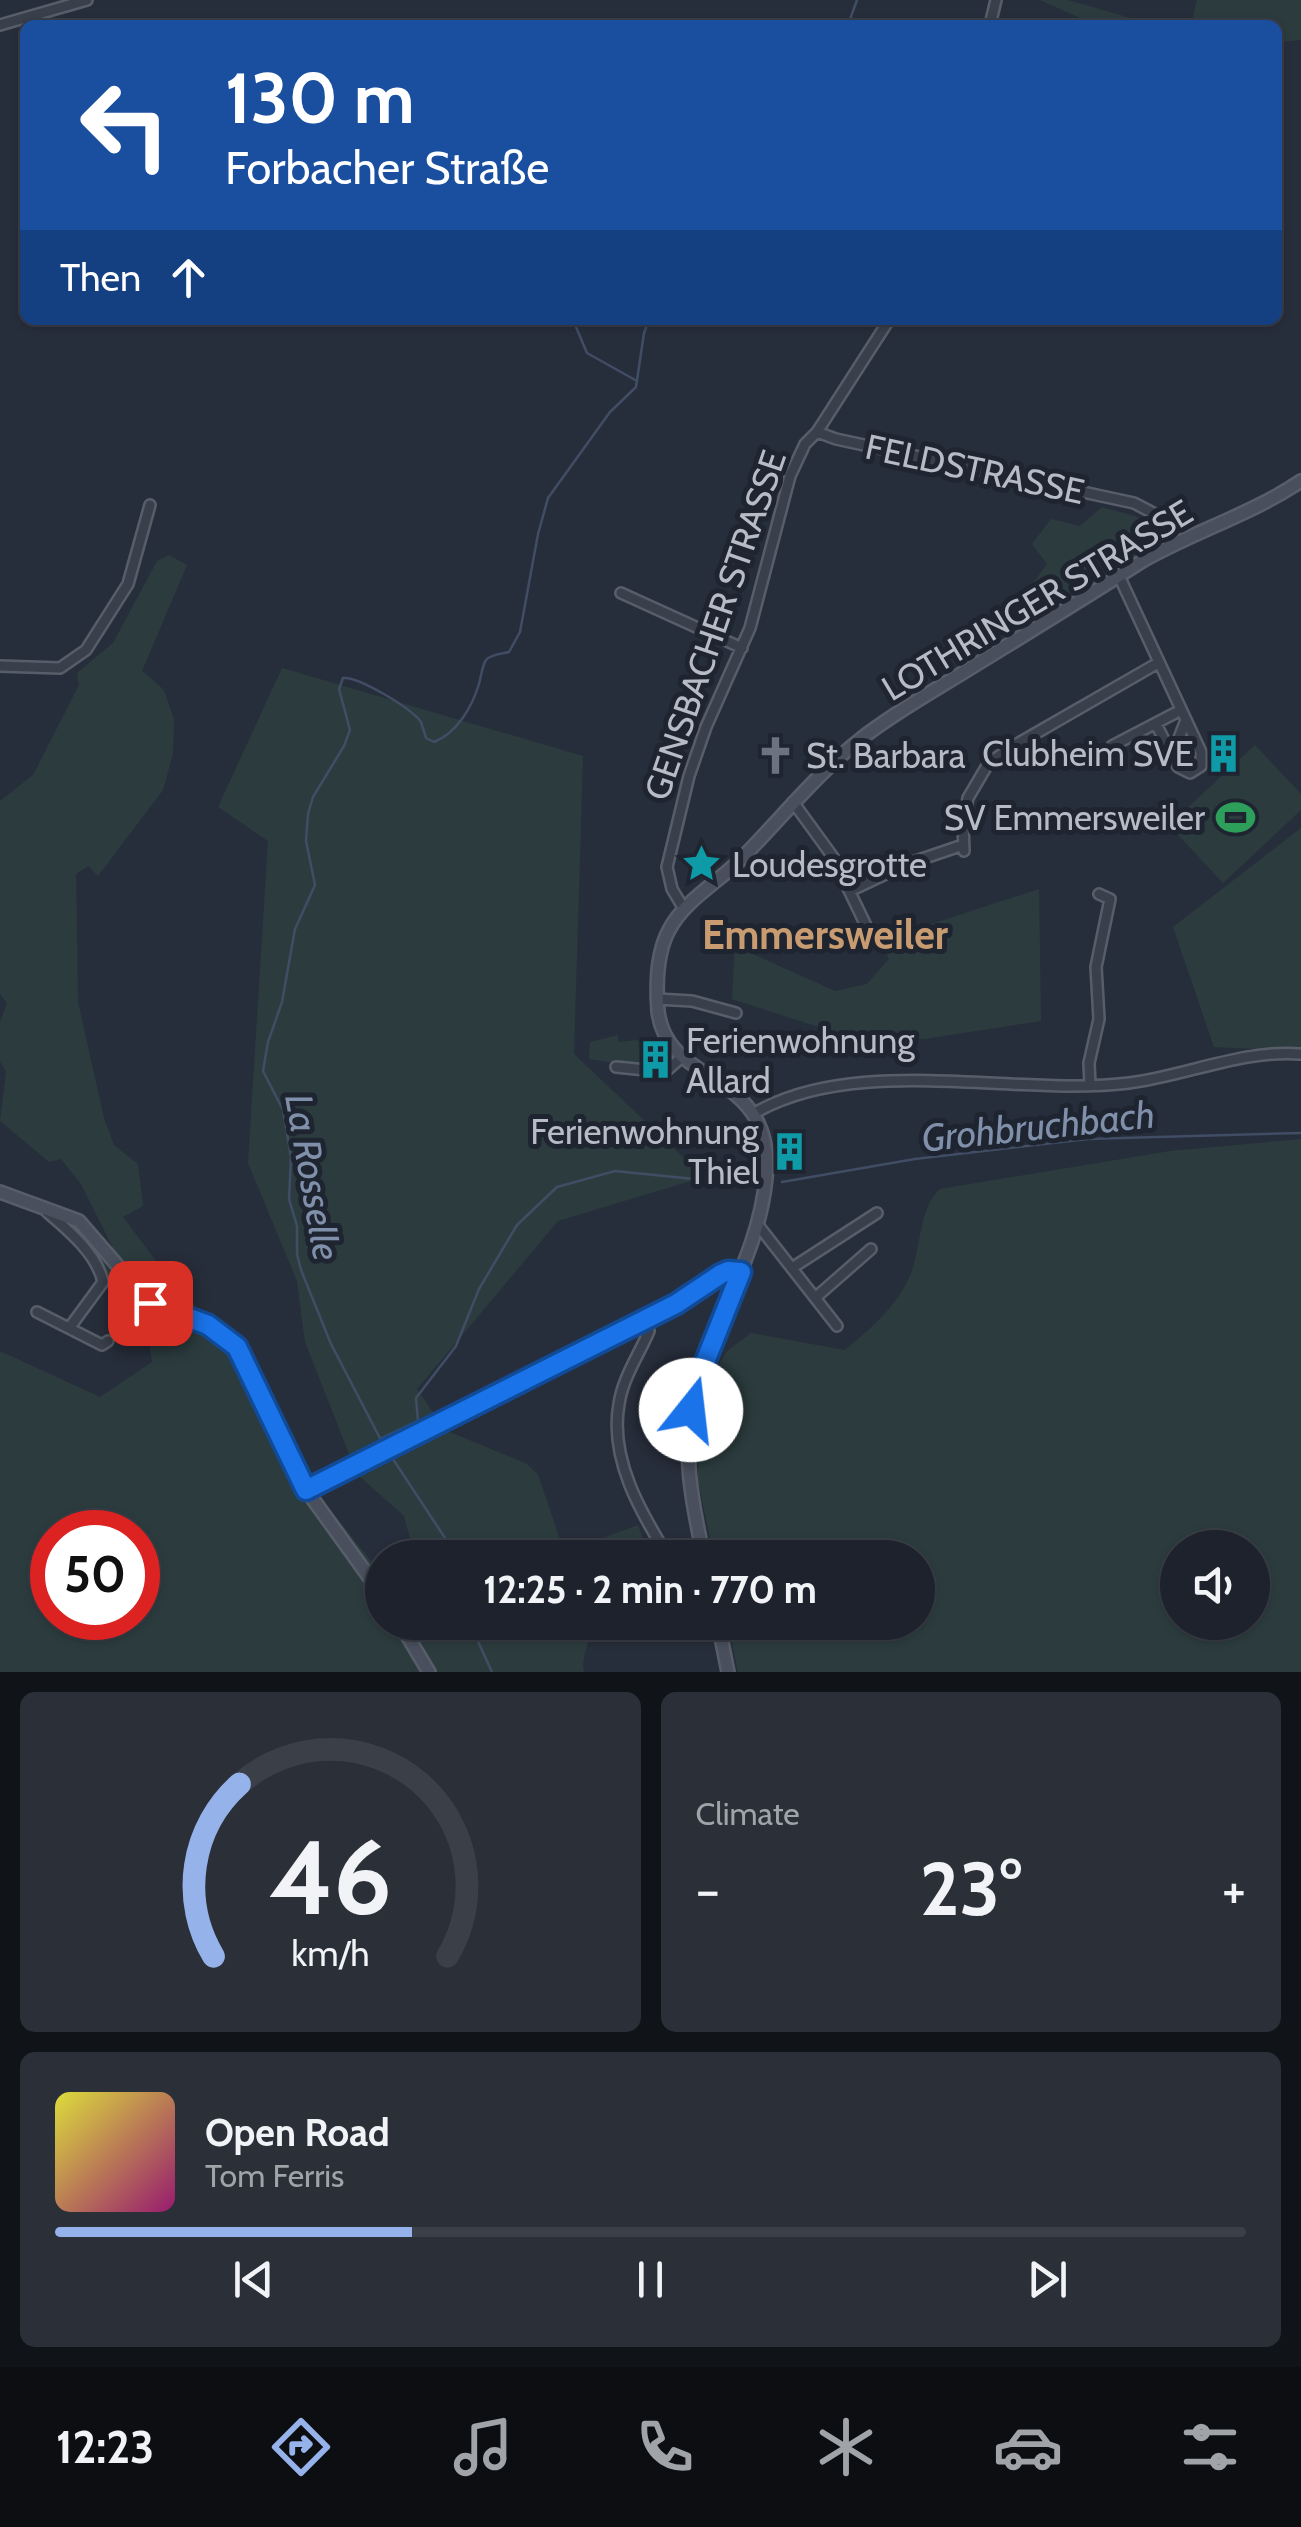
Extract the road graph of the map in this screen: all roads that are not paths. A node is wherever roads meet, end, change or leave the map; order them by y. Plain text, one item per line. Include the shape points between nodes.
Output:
1 (86, 0) edge
2 (0, 25) edge
3 (886, 325) edge
4 (818, 432) junction
5 (1301, 481) edge
6 (150, 505) dead end
7 (1172, 544) junction
8 (1119, 576) junction
9 (621, 593) dead end
10 (742, 648) junction
11 (1158, 663) junction
12 (0, 666) edge
13 (1180, 710) junction
14 (1186, 720) junction
15 (1156, 724) junction
16 (1112, 746) dead end
17 (1172, 756) junction
18 (793, 802) junction
19 (850, 891) junction
20 (1100, 894) dead end
21 (684, 909) junction
22 (870, 936) dead end
23 (657, 999) junction
24 (736, 1013) dead end
25 (1301, 1054) edge
26 (682, 1057) junction
27 (616, 1067) dead end
28 (1090, 1085) junction
29 (754, 1114) junction
30 (0, 1192) edge
31 (41, 1206) junction
32 (877, 1213) dead end
33 (758, 1225) junction
34 (871, 1249) dead end
35 (792, 1268) junction
36 (741, 1272) junction
37 (815, 1298) junction
38 (37, 1312) dead end
39 (647, 1319) junction
40 (837, 1326) dead end
41 (70, 1328) junction
42 (108, 1341) dead end
43 (306, 1490) junction
44 (660, 1540) edge
45 (701, 1540) edge
46 (365, 1572) edge
47 (410, 1640) edge
48 (722, 1640) edge
49 (430, 1672) edge
50 (728, 1672) edge

1 - 2 street
3 - 4 street, GENSBACHER STRASSE
4 - 7 street, FELDSTRASSE via 1134,503 1155,514
4 - 10 street, GENSBACHER STRASSE via 790,476
5 - 7 main road, LOTHRINGER STRASSE
6 - 12 street via 128,584 86,650 49,670
7 - 8 main road, LOTHRINGER STRASSE
8 - 11 street
8 - 18 main road, LOTHRINGER STRASSE via 875,728
9 - 10 street
10 - 21 street, GENSBACHER STRASSE via 696,750 669,857 672,888
11 - 13 street
11 - 19 street via 988,764 968,798 964,848 907,864
13 - 14 street
13 - 15 street
14 - 17 street
14 - 17 street via 1201,766 1182,772
15 - 16 street
15 - 17 street
18 - 19 street
18 - 21 main road, LOTHRINGER STRASSE
19 - 22 street
20 - 28 street via 1110,900 1096,967
21 - 23 main road via 664,940
23 - 24 street
23 - 26 main road via 662,1028
25 - 28 street
26 - 27 street via 664,1072
26 - 29 main road via 730,1088
28 - 29 street via 860,1083 821,1089
29 - 33 main road via 766,1152
30 - 31 main road
31 - 41 street via 74,1235 104,1282
31 - 43 main road via 79,1221 150,1303 208,1325 237,1347
32 - 35 street
33 - 35 street
33 - 36 main road
34 - 37 street
35 - 37 street
36 - 39 street via 721,1274
36 - 45 main road via 699,1377 688,1428
37 - 40 street
38 - 41 street
39 - 43 street
39 - 44 street via 649,1331 618,1404 618,1437 629,1484
41 - 42 street via 102,1345
43 - 46 main road
47 - 49 main road
48 - 50 main road

